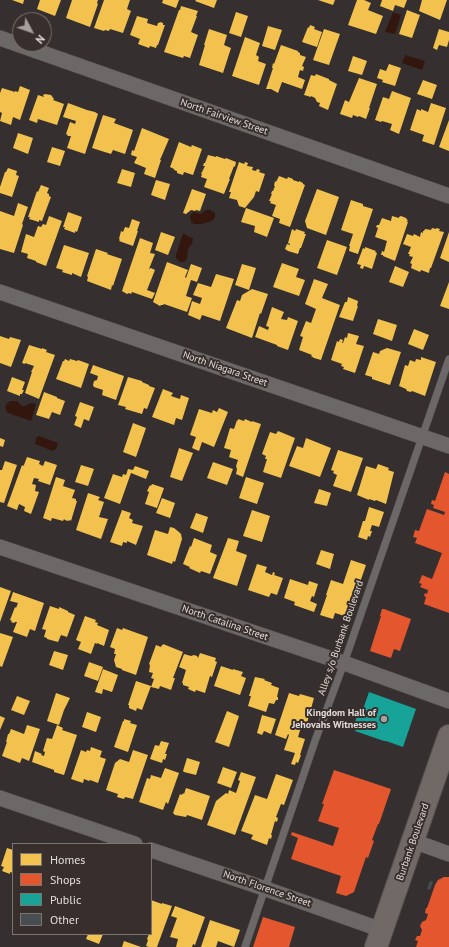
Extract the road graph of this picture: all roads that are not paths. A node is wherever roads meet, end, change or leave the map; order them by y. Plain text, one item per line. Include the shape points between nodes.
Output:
1 (0, 38) edge
2 (449, 196) edge
3 (0, 292) edge
4 (449, 359) edge
5 (422, 436) junction
6 (449, 446) edge
7 (0, 547) edge
8 (344, 663) junction
9 (449, 701) edge
10 (449, 736) edge
11 (0, 798) edge
12 (413, 841) junction
13 (132, 843) edge
14 (152, 850) edge
15 (449, 854) edge
16 (266, 889) junction
17 (379, 939) edge
18 (245, 947) edge

1 - 2 street, North Fairview Street
3 - 5 street, North Niagara Street
4 - 5 lane, Alley s/o Burbank Boulevard
5 - 6 street, North Niagara Street
5 - 8 lane, Alley s/o Burbank Boulevard
7 - 8 street, North Catalina Street
8 - 9 street, North Catalina Street
8 - 16 lane, Alley s/o Burbank Boulevard
10 - 12 main road, Burbank Boulevard
11 - 13 street
12 - 15 street
12 - 17 main road, Burbank Boulevard
14 - 16 street, North Florence Street
16 - 17 street, North Florence Street
16 - 18 lane, Alley s/o Burbank Boulevard

